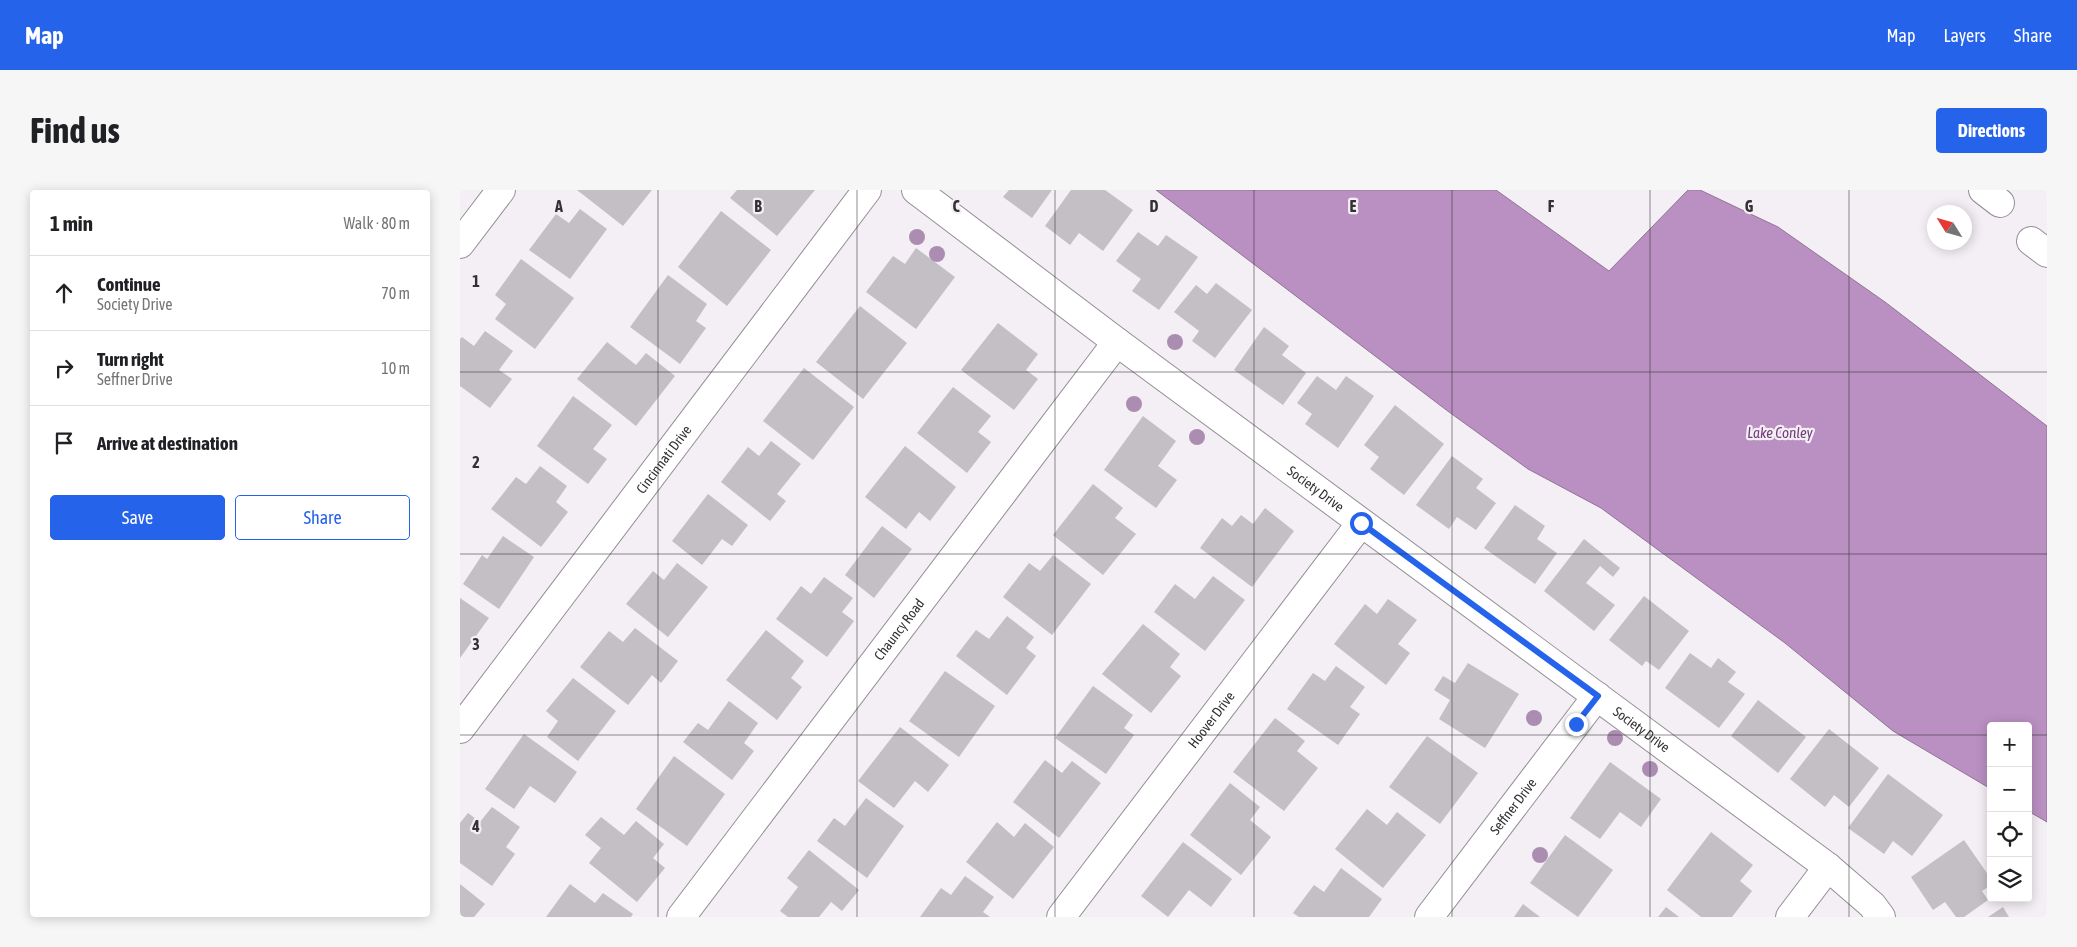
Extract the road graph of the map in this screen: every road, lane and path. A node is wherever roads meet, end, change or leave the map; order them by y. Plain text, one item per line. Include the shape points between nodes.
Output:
1 (501, 190) edge
2 (867, 190) edge
3 (916, 190) edge
4 (460, 244) edge
5 (1117, 342) junction
6 (1361, 523) junction
7 (1598, 696) junction
8 (460, 729) edge
9 (1828, 867) junction
10 (681, 917) edge
11 (1061, 917) edge
12 (1429, 917) edge
13 (1790, 917) edge
14 (1881, 917) edge

1 - 4 street
2 - 8 street, Cincinnati Drive
3 - 5 street, Society Drive
5 - 6 street, Society Drive
5 - 10 street, Chauncy Road
6 - 7 street, Society Drive
6 - 11 street, Hoover Drive
7 - 9 street, Society Drive
7 - 12 street, Seffner Drive
9 - 13 street
9 - 14 street, Society Drive via 1872,905

